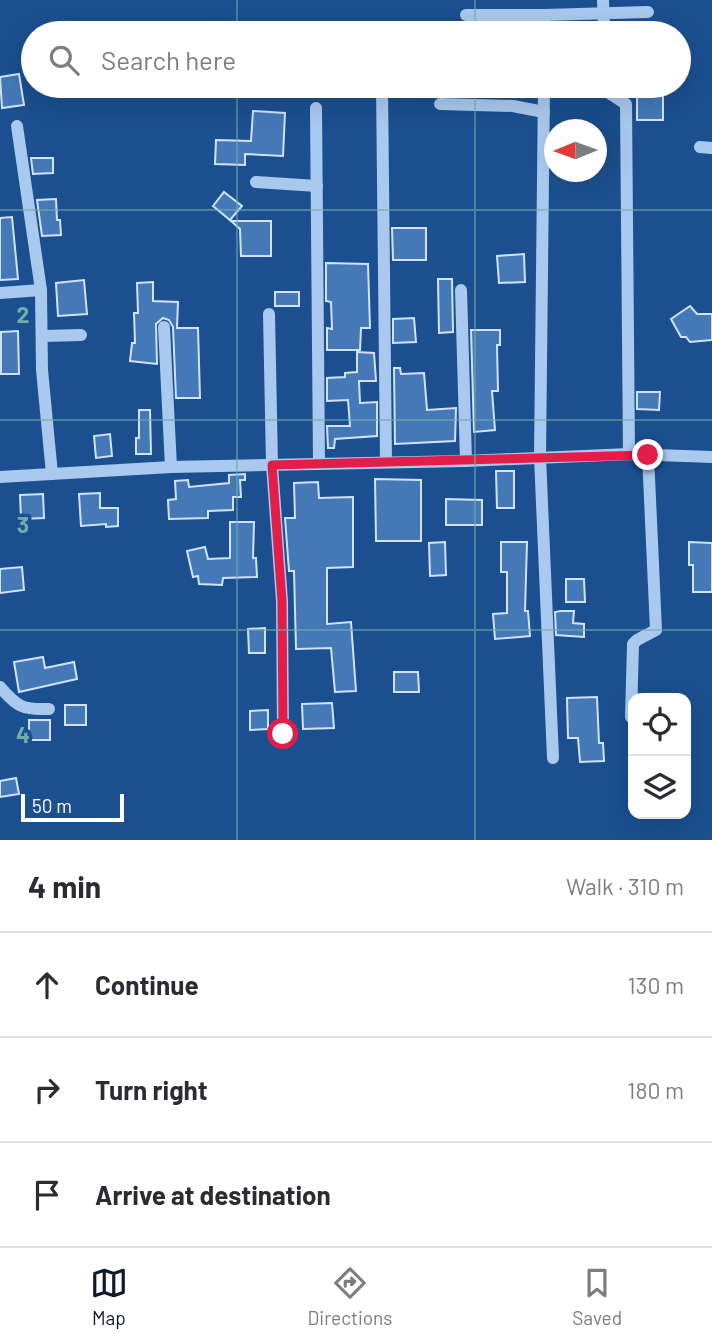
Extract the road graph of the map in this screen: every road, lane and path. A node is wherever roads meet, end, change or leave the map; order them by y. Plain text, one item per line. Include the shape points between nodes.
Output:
1 (603, 7) edge
2 (648, 12) dead end
3 (466, 15) dead end
4 (544, 15) junction
5 (544, 21) edge
6 (382, 98) edge
7 (544, 98) edge
8 (617, 98) edge
9 (440, 104) dead end
10 (316, 108) dead end
11 (544, 111) junction
12 (17, 126) dead end
13 (256, 182) dead end
14 (317, 186) junction
15 (41, 290) junction
16 (461, 290) dead end
17 (0, 293) edge
18 (269, 314) dead end
19 (164, 327) dead end
20 (81, 335) dead end
21 (43, 336) junction
22 (629, 454) junction
23 (648, 455) junction
24 (540, 457) junction
25 (712, 457) edge
26 (466, 461) junction
27 (386, 462) junction
28 (319, 464) junction
29 (272, 465) junction
30 (171, 467) junction
31 (52, 474) junction
32 (0, 477) edge
33 (0, 687) edge
34 (632, 693) edge
35 (49, 709) dead end
36 (283, 734) dead end
37 (553, 758) dead end

1 - 2 street
1 - 4 street
3 - 4 street
4 - 5 street
6 - 27 street
7 - 11 street
8 - 22 street via 626,104
9 - 11 street
10 - 14 street
11 - 24 street
12 - 15 street
13 - 14 street
14 - 28 street
15 - 17 street
15 - 21 street
16 - 26 street
18 - 29 street
19 - 30 street
20 - 21 street
21 - 31 street
22 - 23 street
22 - 24 street
23 - 25 street
23 - 34 street via 656,630 633,644
24 - 26 street
24 - 37 street
26 - 27 street
27 - 28 street
28 - 29 street
29 - 30 street
29 - 36 street via 282,601
30 - 31 street
31 - 32 street
33 - 35 street via 15,704

